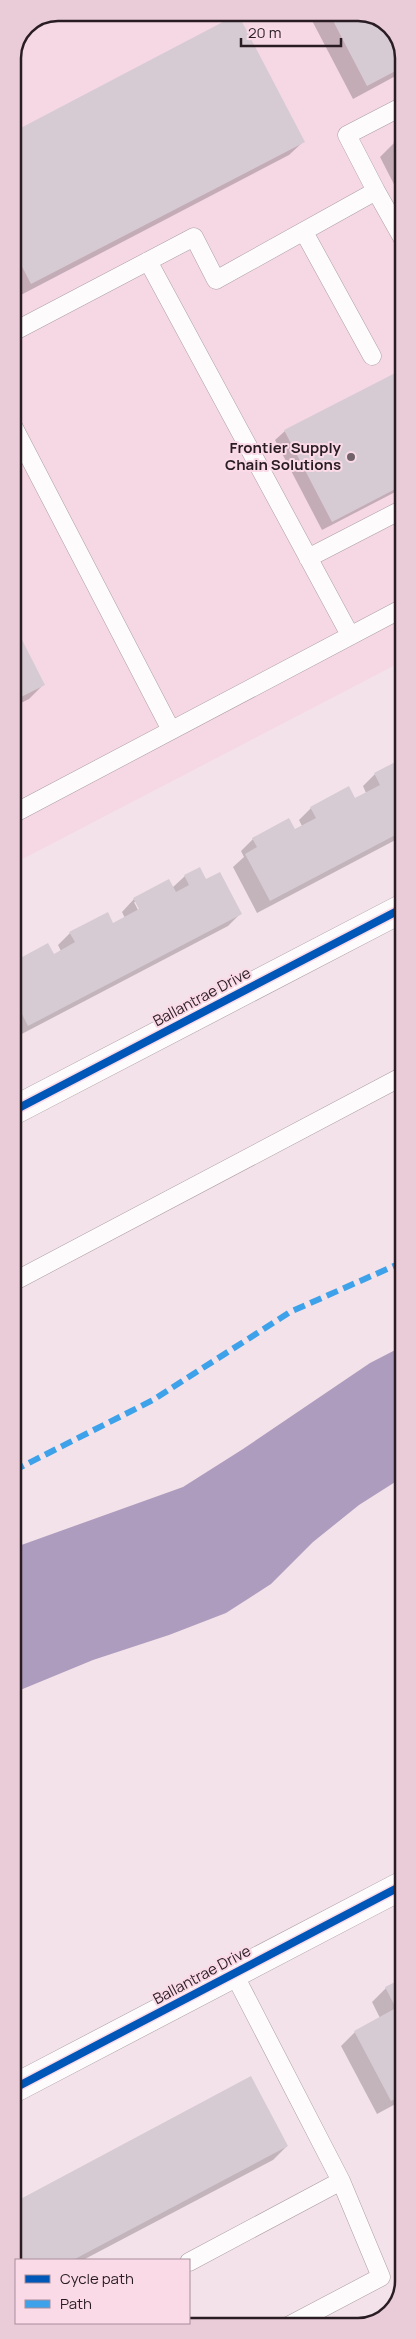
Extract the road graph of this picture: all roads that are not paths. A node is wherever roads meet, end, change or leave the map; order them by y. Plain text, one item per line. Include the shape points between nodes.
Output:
1 (394, 111) edge
2 (376, 191) junction
3 (394, 223) edge
4 (304, 232) junction
5 (148, 261) junction
6 (21, 327) edge
7 (372, 356) dead end
8 (21, 442) edge
9 (394, 514) edge
10 (308, 558) junction
11 (394, 612) edge
12 (350, 635) junction
13 (171, 730) junction
14 (21, 810) edge
15 (394, 912) edge
16 (394, 1081) edge
17 (21, 1107) edge
18 (22, 1277) edge
19 (395, 1889) edge
20 (234, 1974) junction
21 (22, 2084) edge
22 (341, 2181) junction
23 (190, 2261) edge
24 (305, 2317) edge

1 - 2 lane via 347,135
2 - 3 lane
2 - 4 lane
4 - 5 lane via 216,280 194,237
4 - 7 lane
5 - 6 lane
5 - 10 lane
8 - 13 lane
9 - 10 lane
10 - 12 lane
11 - 12 lane
12 - 13 lane
13 - 14 lane
15 - 17 street, Ballantrae Drive
16 - 18 lane
19 - 20 street, Ballantrae Drive
20 - 21 street, Ballantrae Drive
20 - 22 lane
22 - 23 lane
22 - 24 lane via 381,2277

